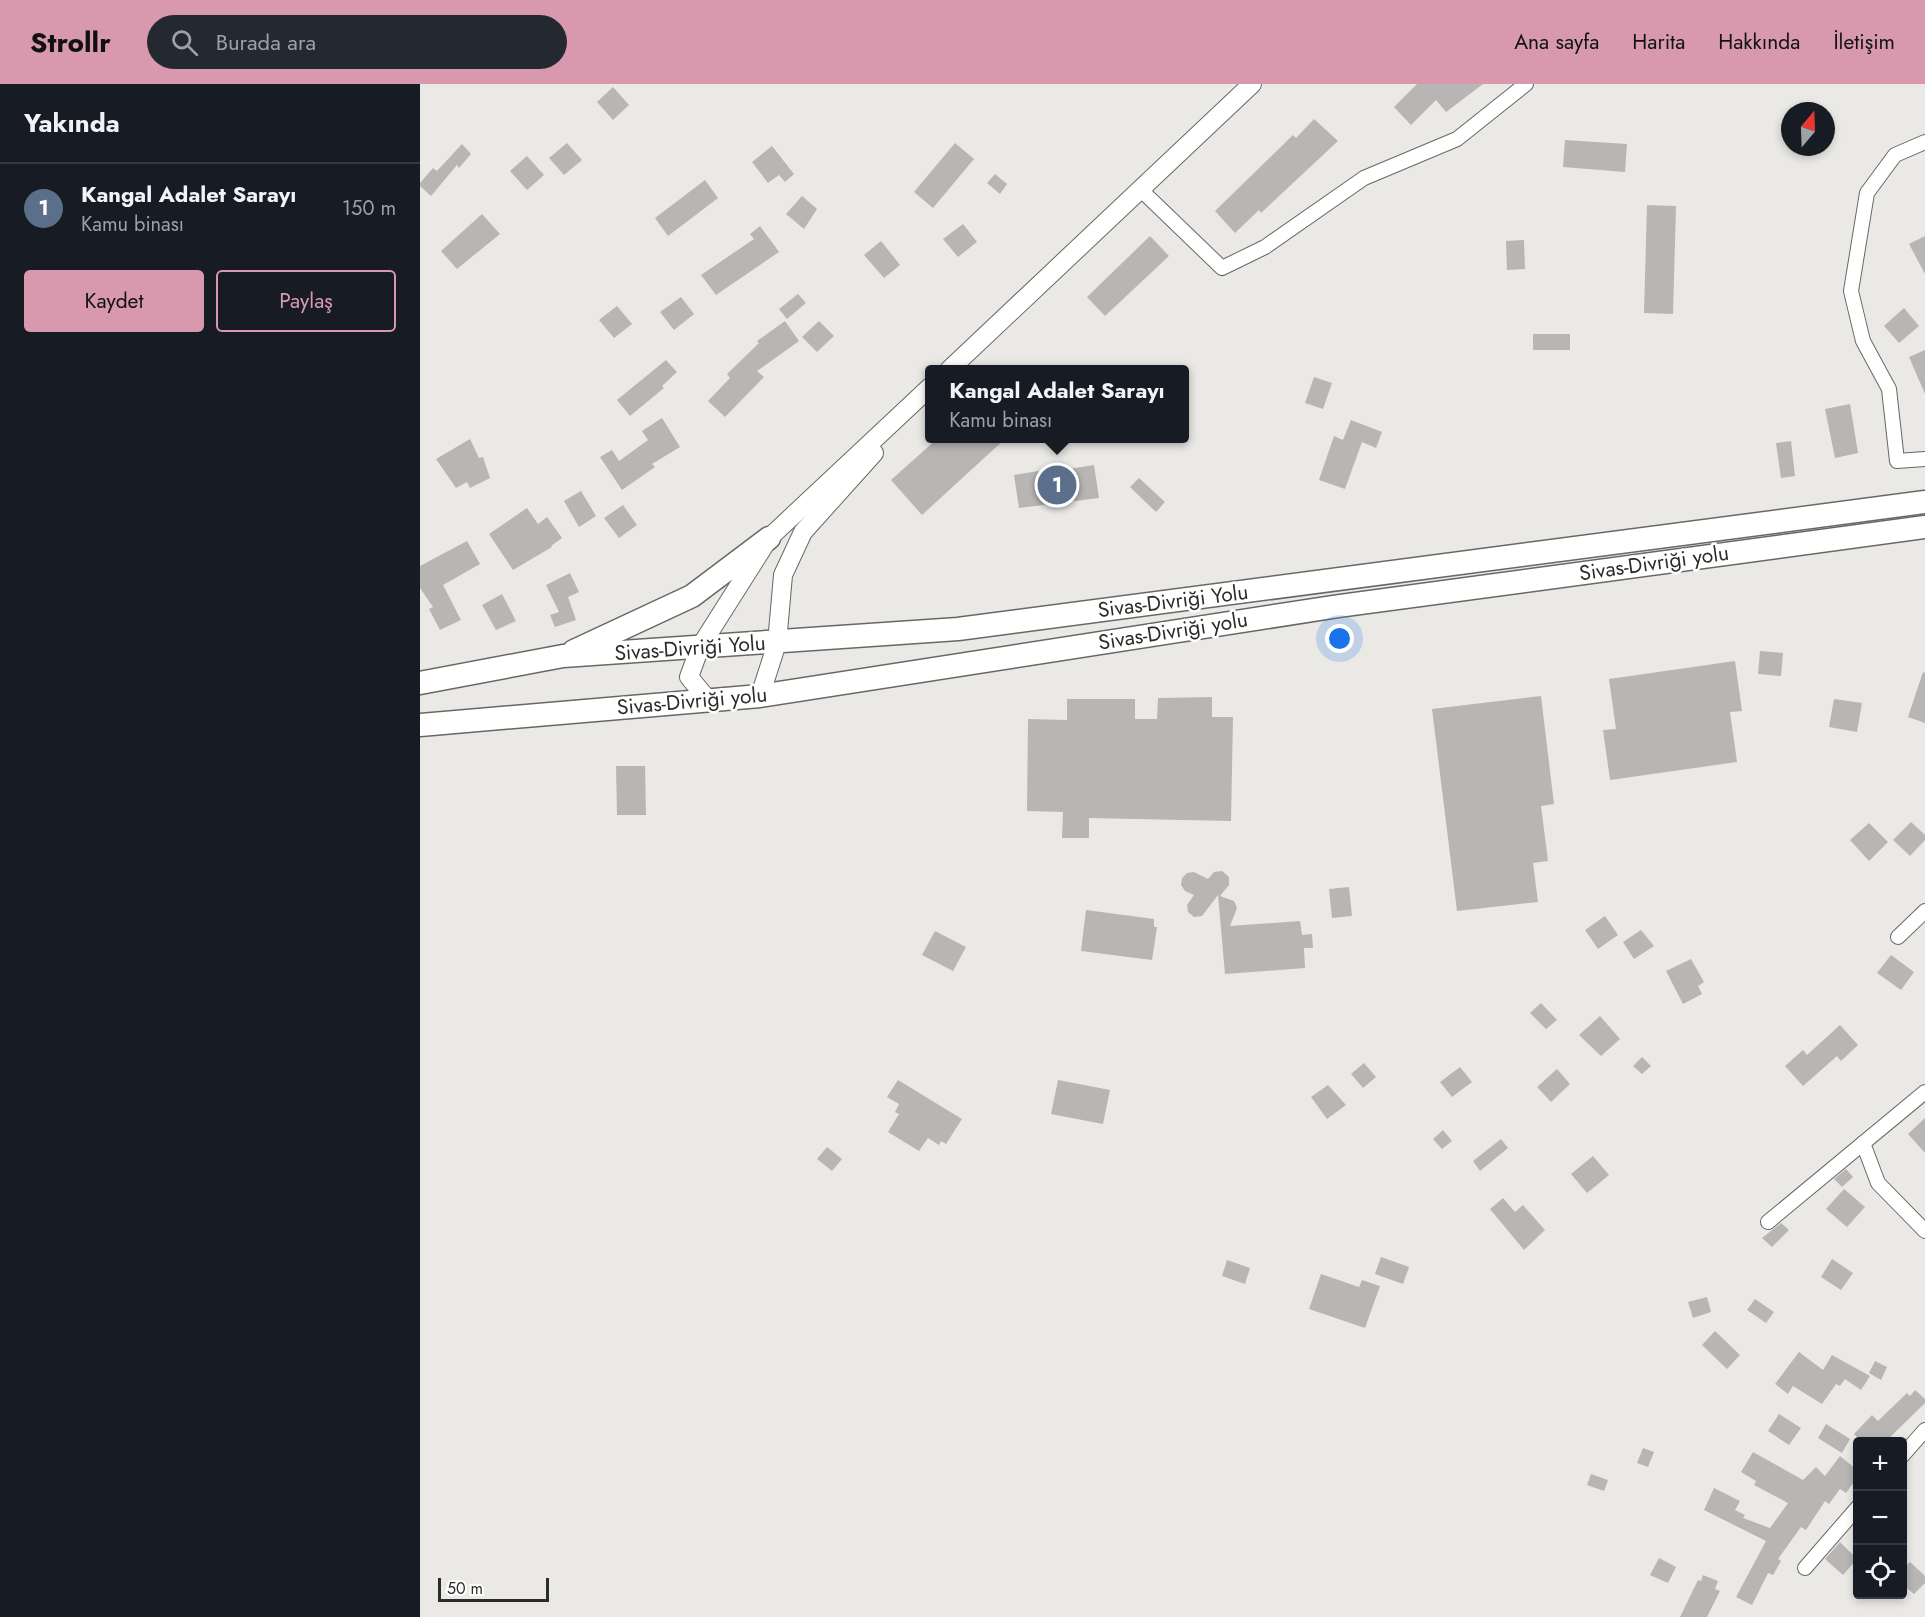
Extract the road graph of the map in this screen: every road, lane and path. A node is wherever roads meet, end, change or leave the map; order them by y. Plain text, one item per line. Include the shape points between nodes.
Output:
1 (1252, 84) edge
2 (1526, 84) edge
3 (1925, 142) edge
4 (1140, 189) junction
5 (954, 365) edge
6 (925, 394) edge
7 (925, 395) edge
8 (1925, 459) edge
9 (1925, 502) edge
10 (1925, 527) edge
11 (769, 538) junction
12 (777, 643) junction
13 (700, 647) junction
14 (563, 656) junction
15 (420, 683) edge
16 (760, 696) junction
17 (708, 700) junction
18 (420, 725) edge
19 (1925, 911) edge
20 (1898, 937) dead end
21 (1925, 1092) edge
22 (1863, 1143) junction
23 (1768, 1222) dead end
24 (1925, 1231) edge
25 (1925, 1430) edge
26 (1907, 1450) edge
27 (1853, 1513) edge
28 (1805, 1568) dead end

1 - 4 street
2 - 4 street via 1457,139 1364,178 1265,247 1222,268
3 - 8 street via 1895,155 1867,193 1851,291 1863,340 1888,389 1897,461
4 - 5 street
6 - 11 street
7 - 12 street via 803,532 783,575
9 - 12 main road, Sivas-Divriği Yolu via 958,629
10 - 16 main road, Sivas-Divriği yolu via 1339,606
11 - 13 street
11 - 14 main road via 692,596
12 - 13 main road, Sivas-Divriği Yolu
12 - 16 street
13 - 14 main road, Sivas-Divriği Yolu
13 - 17 street via 689,676
14 - 15 main road, Sivas-Divriği Yolu
16 - 17 main road, Sivas-Divriği yolu
17 - 18 main road, Sivas-Divriği yolu
19 - 20 street
21 - 22 street
22 - 23 street
22 - 24 street via 1878,1183
25 - 26 street
27 - 28 street

